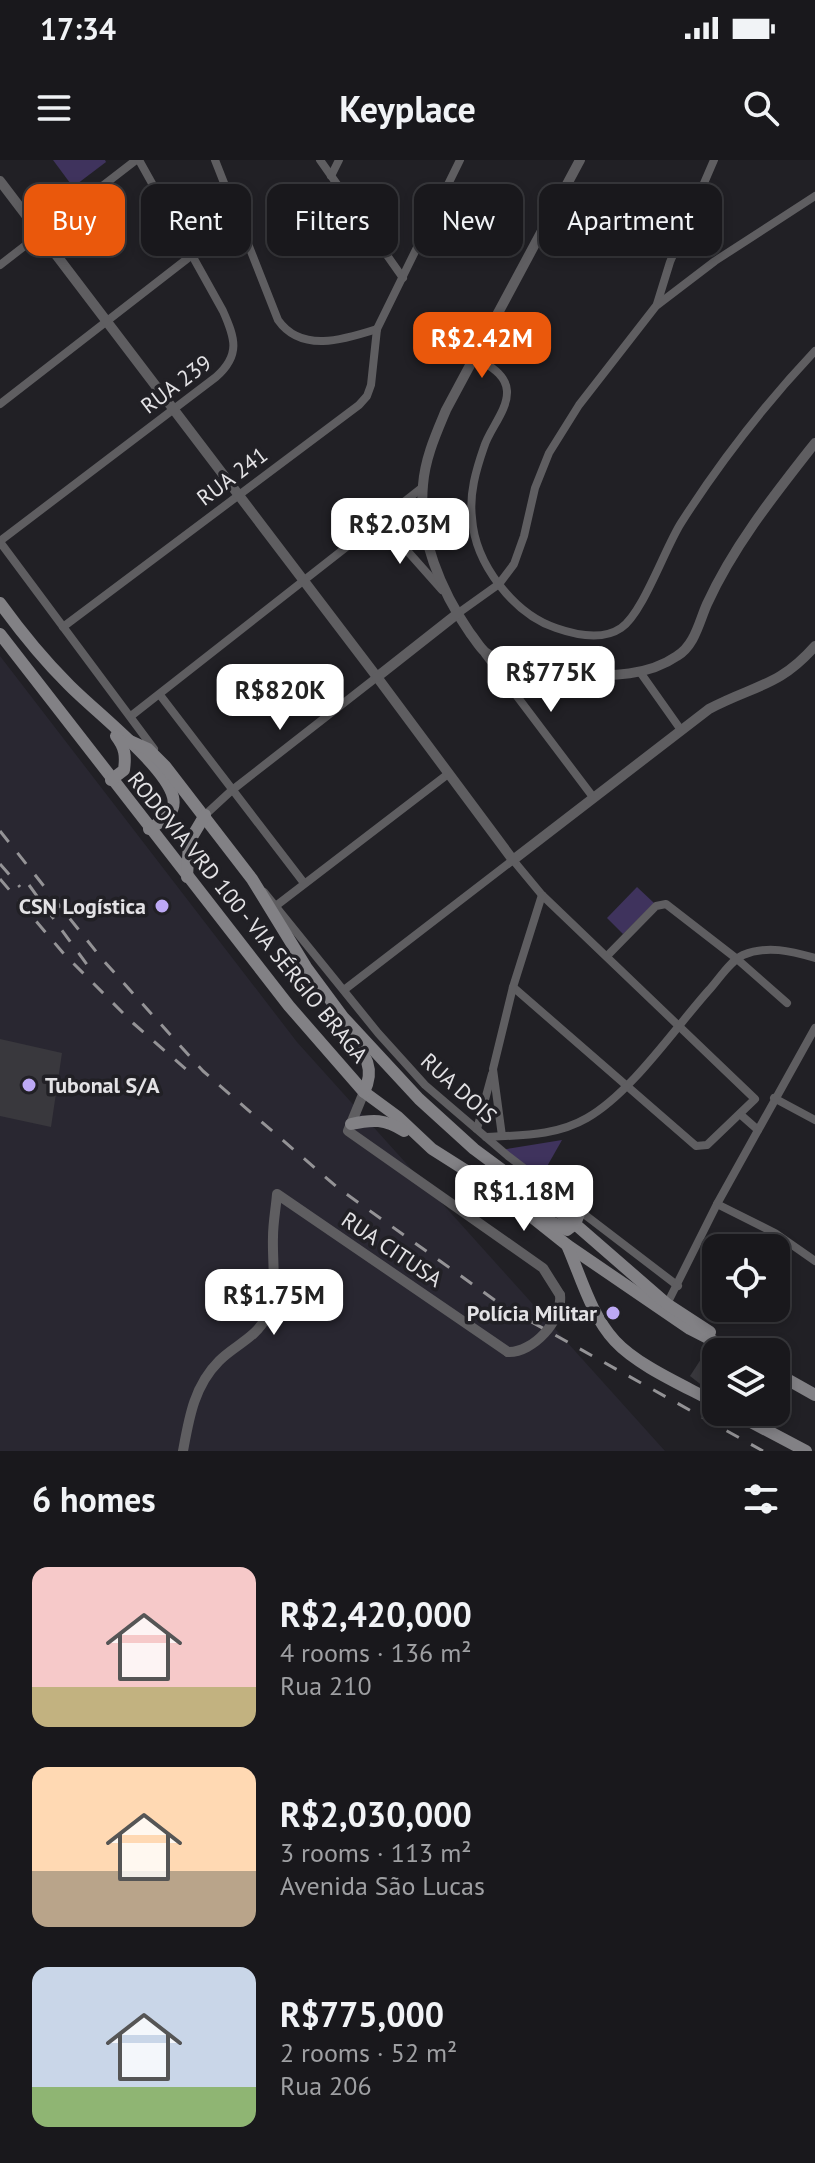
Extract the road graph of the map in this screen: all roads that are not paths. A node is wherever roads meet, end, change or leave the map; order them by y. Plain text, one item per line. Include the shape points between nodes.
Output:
1 (138, 160) edge
2 (215, 160) edge
3 (320, 160) edge
4 (339, 160) edge
5 (460, 160) edge
6 (580, 160) edge
7 (714, 160) edge
8 (331, 176) junction
9 (0, 181) edge
10 (106, 184) edge
11 (152, 184) edge
12 (815, 196) edge
13 (24, 213) edge
14 (24, 246) edge
15 (57, 256) edge
16 (191, 256) edge
17 (193, 256) edge
18 (0, 265) edge
19 (403, 278) junction
20 (656, 306) junction
21 (108, 321) junction
22 (377, 329) junction
23 (815, 351) edge
24 (476, 357) junction
25 (0, 404) edge
26 (174, 408) junction
27 (815, 443) edge
28 (423, 487) junction
29 (237, 494) junction
30 (379, 519) junction
31 (0, 542) edge
32 (304, 583) junction
33 (499, 584) junction
34 (444, 592) junction
35 (0, 603) edge
36 (457, 614) junction
37 (63, 627) junction
38 (0, 634) edge
39 (815, 646) edge
40 (483, 651) junction
41 (528, 669) junction
42 (640, 672) junction
43 (377, 677) junction
44 (510, 687) junction
45 (160, 695) junction
46 (131, 716) junction
47 (103, 718) junction
48 (681, 730) junction
49 (130, 741) junction
50 (165, 766) junction
51 (448, 774) junction
52 (111, 780) junction
53 (231, 791) junction
54 (593, 797) junction
55 (205, 815) junction
56 (149, 829) junction
57 (513, 860) junction
58 (187, 877) junction
59 (252, 879) junction
60 (304, 883) junction
61 (542, 895) junction
62 (277, 905) junction
63 (286, 937) junction
64 (607, 956) junction
65 (815, 958) edge
66 (737, 959) junction
67 (513, 987) junction
68 (344, 990) junction
69 (787, 1003) dead end
70 (678, 1025) junction
71 (815, 1028) edge
72 (493, 1069) junction
73 (628, 1085) junction
74 (364, 1092) junction
75 (774, 1098) junction
76 (741, 1115) junction
77 (815, 1120) edge
78 (350, 1128) junction
79 (477, 1129) junction
80 (758, 1130) junction
81 (502, 1136) junction
82 (486, 1137) junction
83 (432, 1149) junction
84 (503, 1194) junction
85 (717, 1204) junction
86 (580, 1211) junction
87 (575, 1224) junction
88 (567, 1245) junction
89 (815, 1261) edge
90 (678, 1286) junction
91 (667, 1304) junction
92 (707, 1338) edge
93 (721, 1338) edge
94 (790, 1381) edge
95 (702, 1395) edge
96 (815, 1395) edge
97 (759, 1426) edge
98 (183, 1451) edge
99 (806, 1451) edge

1 - 10 street
1 - 11 street, RUA 239
2 - 22 street via 287,333 324,341
3 - 8 street
4 - 8 street
5 - 19 street
6 - 24 street
7 - 20 street
8 - 19 street
9 - 13 street
12 - 20 street
14 - 18 street
15 - 21 street
16 - 21 street
17 - 26 street, RUA 239 via 223,311 234,347 228,367
19 - 22 street
20 - 33 street via 549,453 514,564
21 - 25 street
21 - 26 street
22 - 29 street, RUA 241 via 367,396
23 - 33 street via 779,389 679,525 633,615 621,628 583,635 538,622
24 - 28 street via 429,451
24 - 33 street via 500,374 507,392 473,482 471,520
26 - 29 street
26 - 31 street, RUA 239
27 - 42 street via 720,575 681,654
28 - 30 street
28 - 34 street via 427,533
29 - 32 street
29 - 37 street, RUA 241
30 - 32 street
30 - 34 street
31 - 37 street
32 - 43 street
32 - 45 street
33 - 36 street
34 - 36 street
35 - 47 main road, RODOVIA VRD 100 - VIA SÉRGIO BRAGA via 38,652
36 - 40 street
36 - 43 street
37 - 46 street
38 - 52 main road, RODOVIA VRD 100 - VIA SÉRGIO BRAGA
39 - 48 street via 783,676 720,703
40 - 41 street
40 - 44 street
41 - 42 street via 598,676
41 - 44 street
42 - 48 street
43 - 51 street
43 - 53 street
44 - 54 street
45 - 46 street
45 - 53 street
46 - 50 street
47 - 49 main road, RODOVIA VRD 100 - VIA SÉRGIO BRAGA
47 - 52 main road via 125,748 124,770
48 - 54 street
49 - 50 main road, RODOVIA VRD 100 - VIA SÉRGIO BRAGA
49 - 56 main road via 174,800 166,819
50 - 55 main road, RODOVIA VRD 100 - VIA SÉRGIO BRAGA
51 - 57 street
51 - 60 street
52 - 56 main road, RODOVIA VRD 100 - VIA SÉRGIO BRAGA
53 - 55 street
53 - 60 street
54 - 57 street
55 - 58 main road via 189,842
55 - 59 main road, RODOVIA VRD 100 - VIA SÉRGIO BRAGA
56 - 58 main road, RODOVIA VRD 100 - VIA SÉRGIO BRAGA
57 - 61 street
57 - 68 street
58 - 74 main road, RODOVIA VRD 100 - VIA SÉRGIO BRAGA
59 - 62 street, RUA DOIS
59 - 63 main road, RODOVIA VRD 100 - VIA SÉRGIO BRAGA
60 - 62 street
61 - 64 street
61 - 67 street
62 - 68 street, RUA DOIS
63 - 74 main road via 369,1064
63 - 87 main road, RODOVIA VRD 100 - VIA SÉRGIO BRAGA via 343,1017 419,1099 474,1149
64 - 66 street via 666,904
64 - 70 street
65 - 66 street via 766,949
66 - 69 street
66 - 70 street
67 - 72 street
67 - 73 street
68 - 79 street, RUA DOIS via 425,1085
70 - 73 street
70 - 76 street via 755,1099
71 - 75 street
72 - 79 street
72 - 81 street
73 - 76 street via 696,1146 707,1145
73 - 81 street via 567,1129
74 - 78 street
74 - 83 main road, RODOVIA VRD 100 - VIA SÉRGIO BRAGA
75 - 77 street
75 - 80 street
76 - 80 street
78 - 83 main road via 376,1119 388,1121
78 - 98 street, RUA CITUSA, bridge via 543,1268 560,1295 558,1316 529,1347 508,1352 277,1194 269,1314 200,1386
79 - 82 street, RUA DOIS
80 - 85 street
81 - 82 street
82 - 86 street, RUA DOIS
83 - 84 main road, RODOVIA VRD 100 - VIA SÉRGIO BRAGA
84 - 87 main road via 564,1230
84 - 88 main road, RODOVIA VRD 100 - VIA SÉRGIO BRAGA
85 - 89 street via 775,1233
85 - 90 street
86 - 87 main road
86 - 90 street, RUA DOIS
87 - 91 main road, RODOVIA VRD 100 - VIA SÉRGIO BRAGA
88 - 92 main road, RODOVIA VRD 100 - VIA SÉRGIO BRAGA
88 - 95 main road via 597,1315 615,1342
90 - 91 street
91 - 93 main road, RODOVIA VRD 100 - VIA SÉRGIO BRAGA
94 - 96 main road
97 - 99 main road

